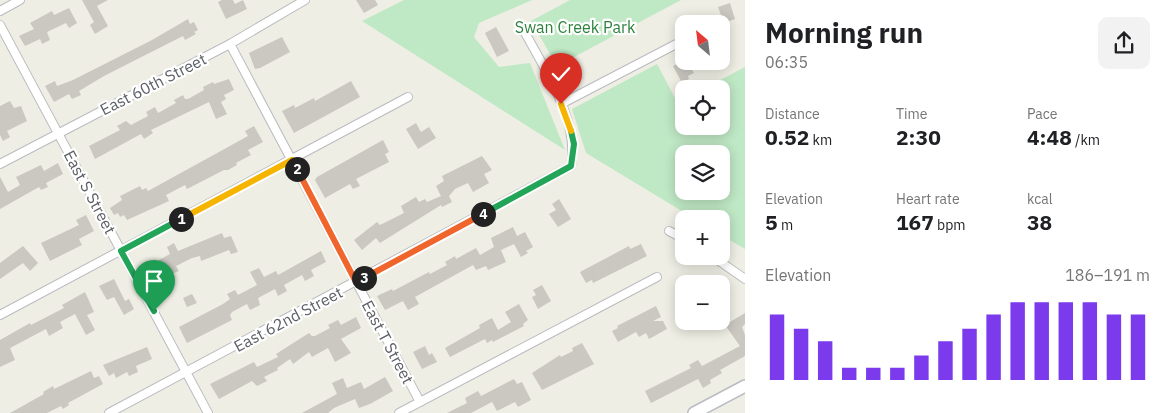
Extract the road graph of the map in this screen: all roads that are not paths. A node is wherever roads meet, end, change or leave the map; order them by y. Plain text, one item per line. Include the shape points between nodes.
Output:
1 (20, 0) edge
2 (305, 0) edge
3 (0, 11) edge
4 (0, 24) edge
5 (522, 27) dead end
6 (230, 44) junction
7 (675, 45) edge
8 (408, 97) dead end
9 (561, 104) junction
10 (58, 133) junction
11 (292, 160) junction
12 (0, 164) edge
13 (670, 231) dead end
14 (675, 234) edge
15 (121, 251) junction
16 (726, 265) edge
17 (657, 277) dead end
18 (745, 278) edge
19 (356, 282) junction
20 (0, 315) edge
21 (186, 372) junction
22 (745, 386) edge
23 (420, 402) junction
24 (109, 413) edge
25 (208, 413) edge
26 (399, 413) edge
27 (694, 413) edge

1 - 3 street
2 - 6 street, East 60th Street
4 - 10 street, East S Street
5 - 9 street
6 - 10 street, East 60th Street
6 - 11 street, East T Street
7 - 9 street
8 - 11 street
9 - 19 street, East 62nd Street via 574,144 571,166
10 - 12 street, East 60th Street
10 - 15 street, East S Street
11 - 15 street
11 - 19 street, East T Street
13 - 14 street
15 - 20 street
15 - 21 street, East S Street
16 - 18 street
17 - 23 street
19 - 21 street, East 62nd Street
19 - 23 street, East T Street
21 - 24 street, East 62nd Street
21 - 25 street, East S Street
22 - 27 street
23 - 26 street

